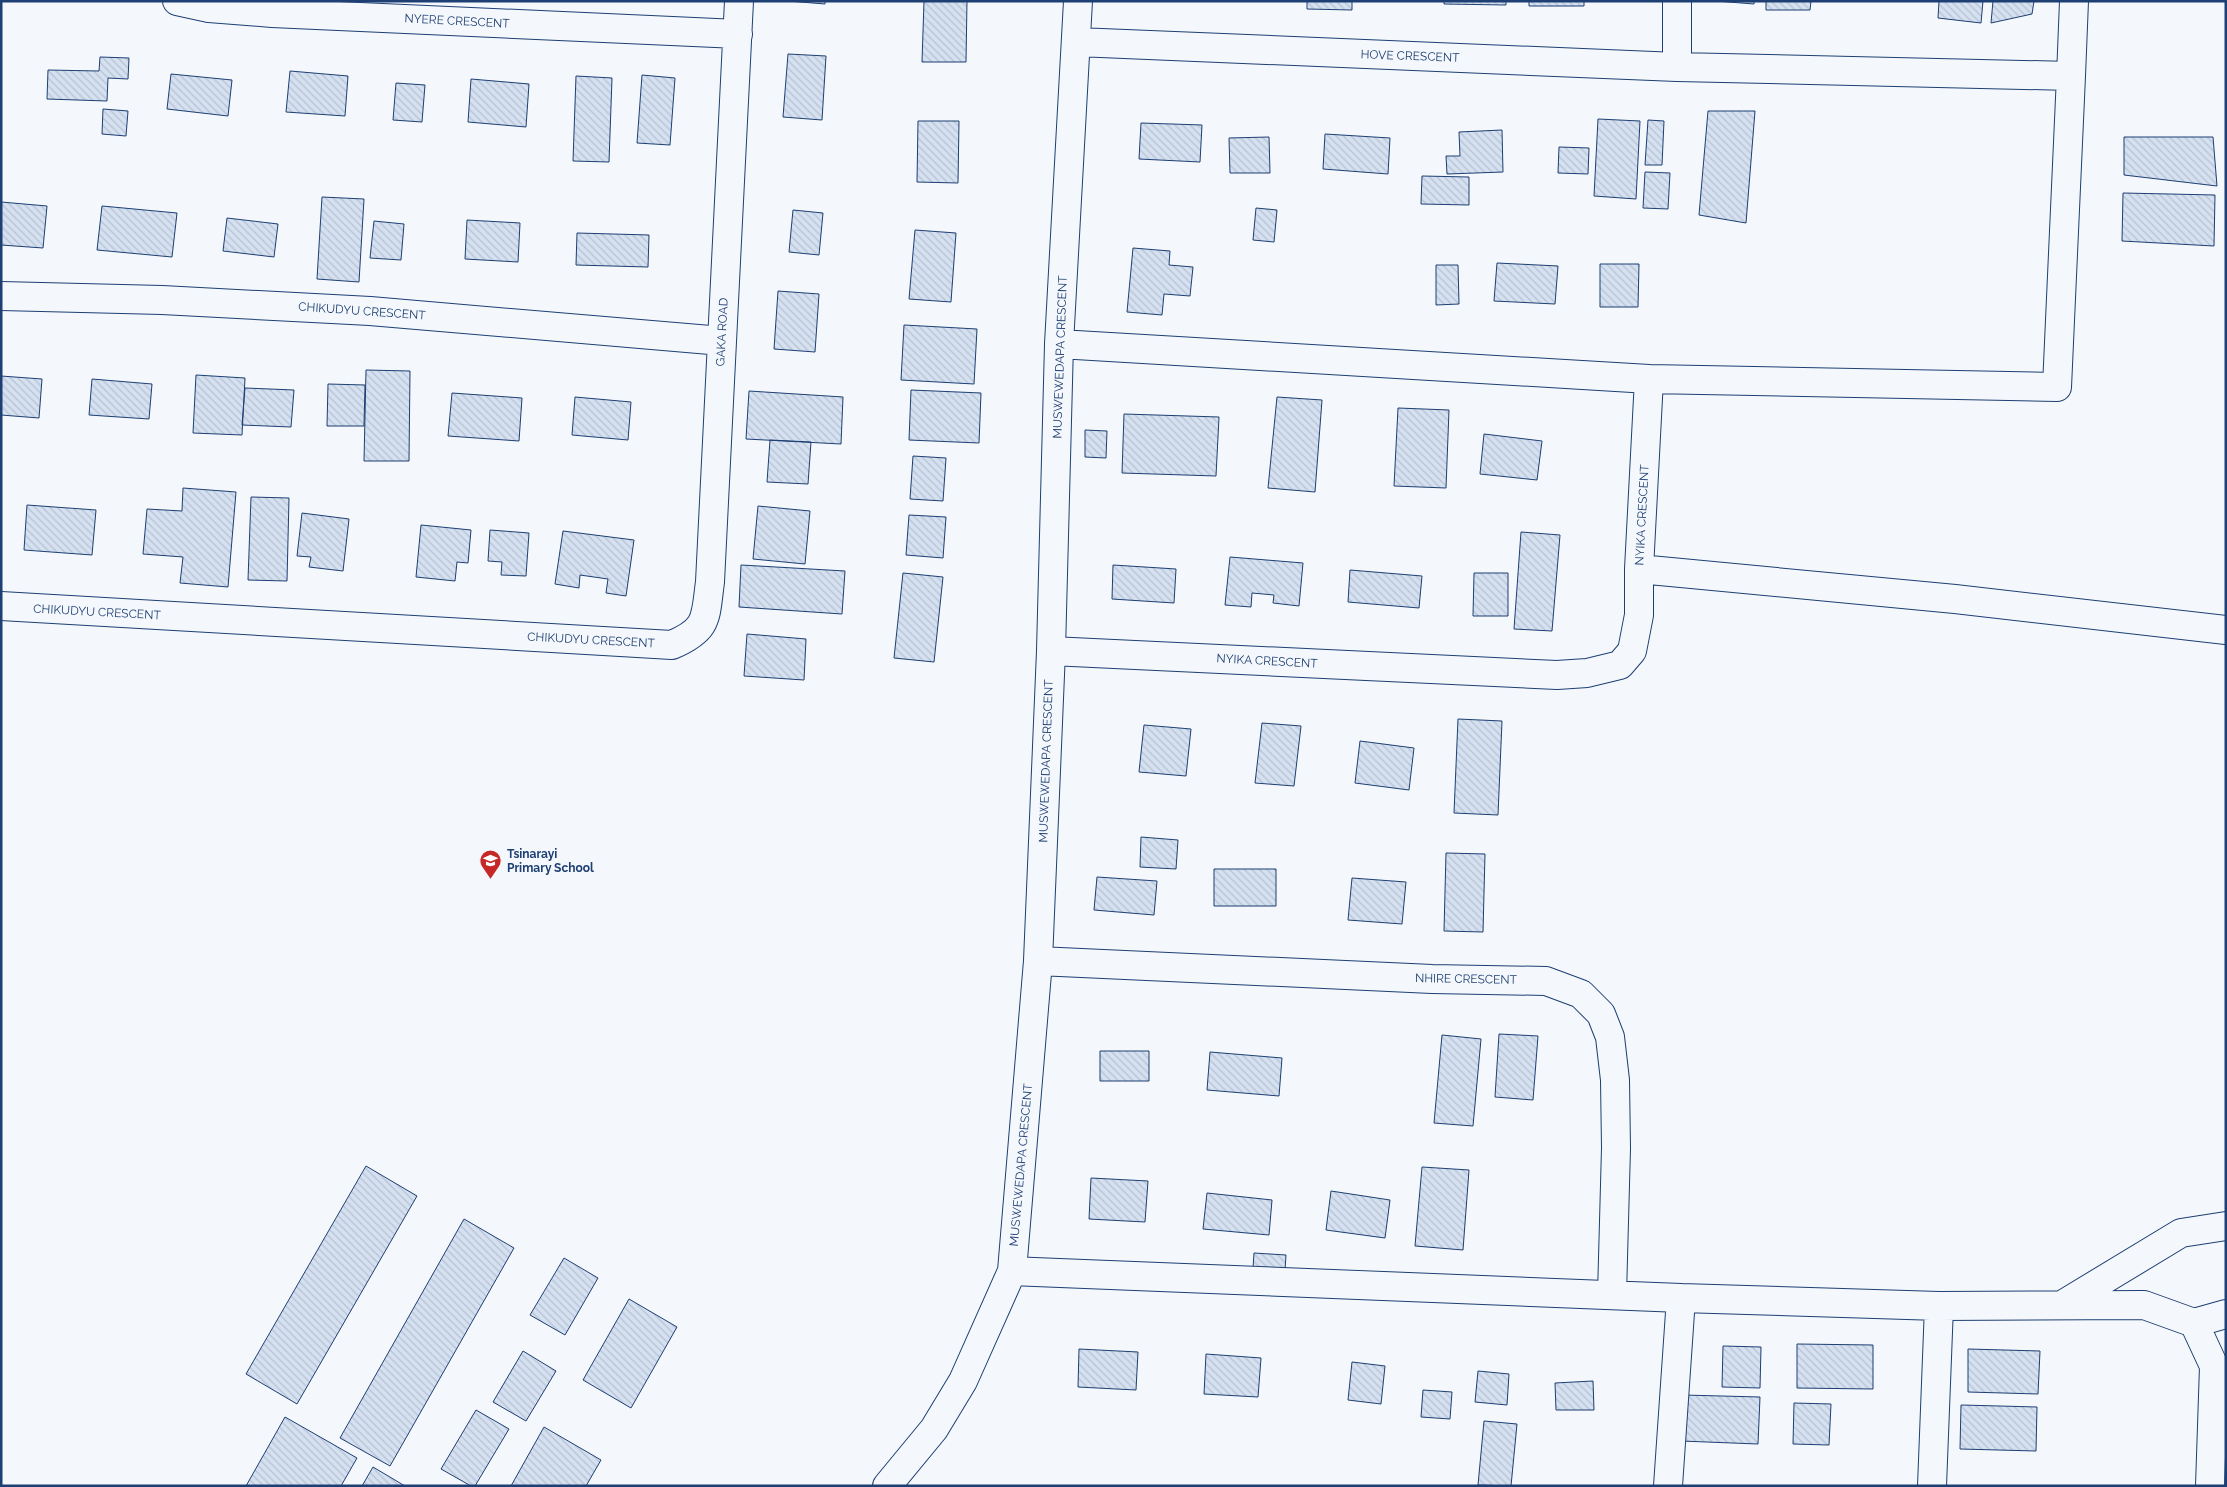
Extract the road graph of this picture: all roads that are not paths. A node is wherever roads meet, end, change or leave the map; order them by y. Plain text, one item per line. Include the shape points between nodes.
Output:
1 (177, 1) edge
2 (739, 1) edge
3 (1078, 1) edge
4 (1677, 1) edge
5 (2074, 1) edge
6 (738, 34) junction
7 (1076, 42) junction
8 (1677, 67) junction
9 (2071, 76) junction
10 (1, 296) edge
11 (722, 341) junction
12 (1059, 344) junction
13 (1649, 379) junction
14 (1638, 569) junction
15 (1, 606) edge
16 (2226, 630) edge
17 (672, 645) joint
18 (1051, 651) junction
19 (1038, 961) junction
20 (2226, 1226) edge
21 (1012, 1271) junction
22 (1612, 1295) junction
23 (1681, 1298) junction
24 (1939, 1306) junction
25 (2060, 1306) junction
26 (2226, 1314) edge
27 (2194, 1323) junction
28 (888, 1486) edge
29 (1668, 1486) edge
30 (1932, 1486) edge
31 (2210, 1486) edge

1 - 6 street, NYERE CRESCENT via 209,8 272,13
2 - 6 street, GAKA ROAD
3 - 7 street, MUSWEWEDAPA CRESCENT
4 - 8 street
5 - 9 street
6 - 11 street, GAKA ROAD
7 - 8 street, HOVE CRESCENT
7 - 12 street, MUSWEWEDAPA CRESCENT
8 - 9 street, HOVE CRESCENT
9 - 13 street via 2057,387
10 - 11 street, CHIKUDYU CRESCENT via 162,300 370,311
11 - 17 street, GAKA ROAD via 710,582 705,620 691,636
12 - 13 street
12 - 18 street, MUSWEWEDAPA CRESCENT
13 - 14 street, NYIKA CRESCENT
14 - 16 street via 1955,599
14 - 18 street, NYIKA CRESCENT via 1639,615 1632,651 1620,665 1587,673 1557,675
15 - 17 street, CHIKUDYU CRESCENT
18 - 19 street, MUSWEWEDAPA CRESCENT
19 - 21 street, MUSWEWEDAPA CRESCENT
19 - 22 street, NHIRE CRESCENT via 1422,979 1546,981 1581,994 1601,1014 1610,1037 1616,1080
20 - 25 street via 2181,1233
21 - 22 street
21 - 28 street, MUSWEWEDAPA CRESCENT via 963,1381 934,1429
22 - 23 street
23 - 24 street
23 - 29 street
24 - 25 street
24 - 30 street
25 - 27 street via 2144,1305
26 - 27 street
27 - 31 street via 2214,1366

